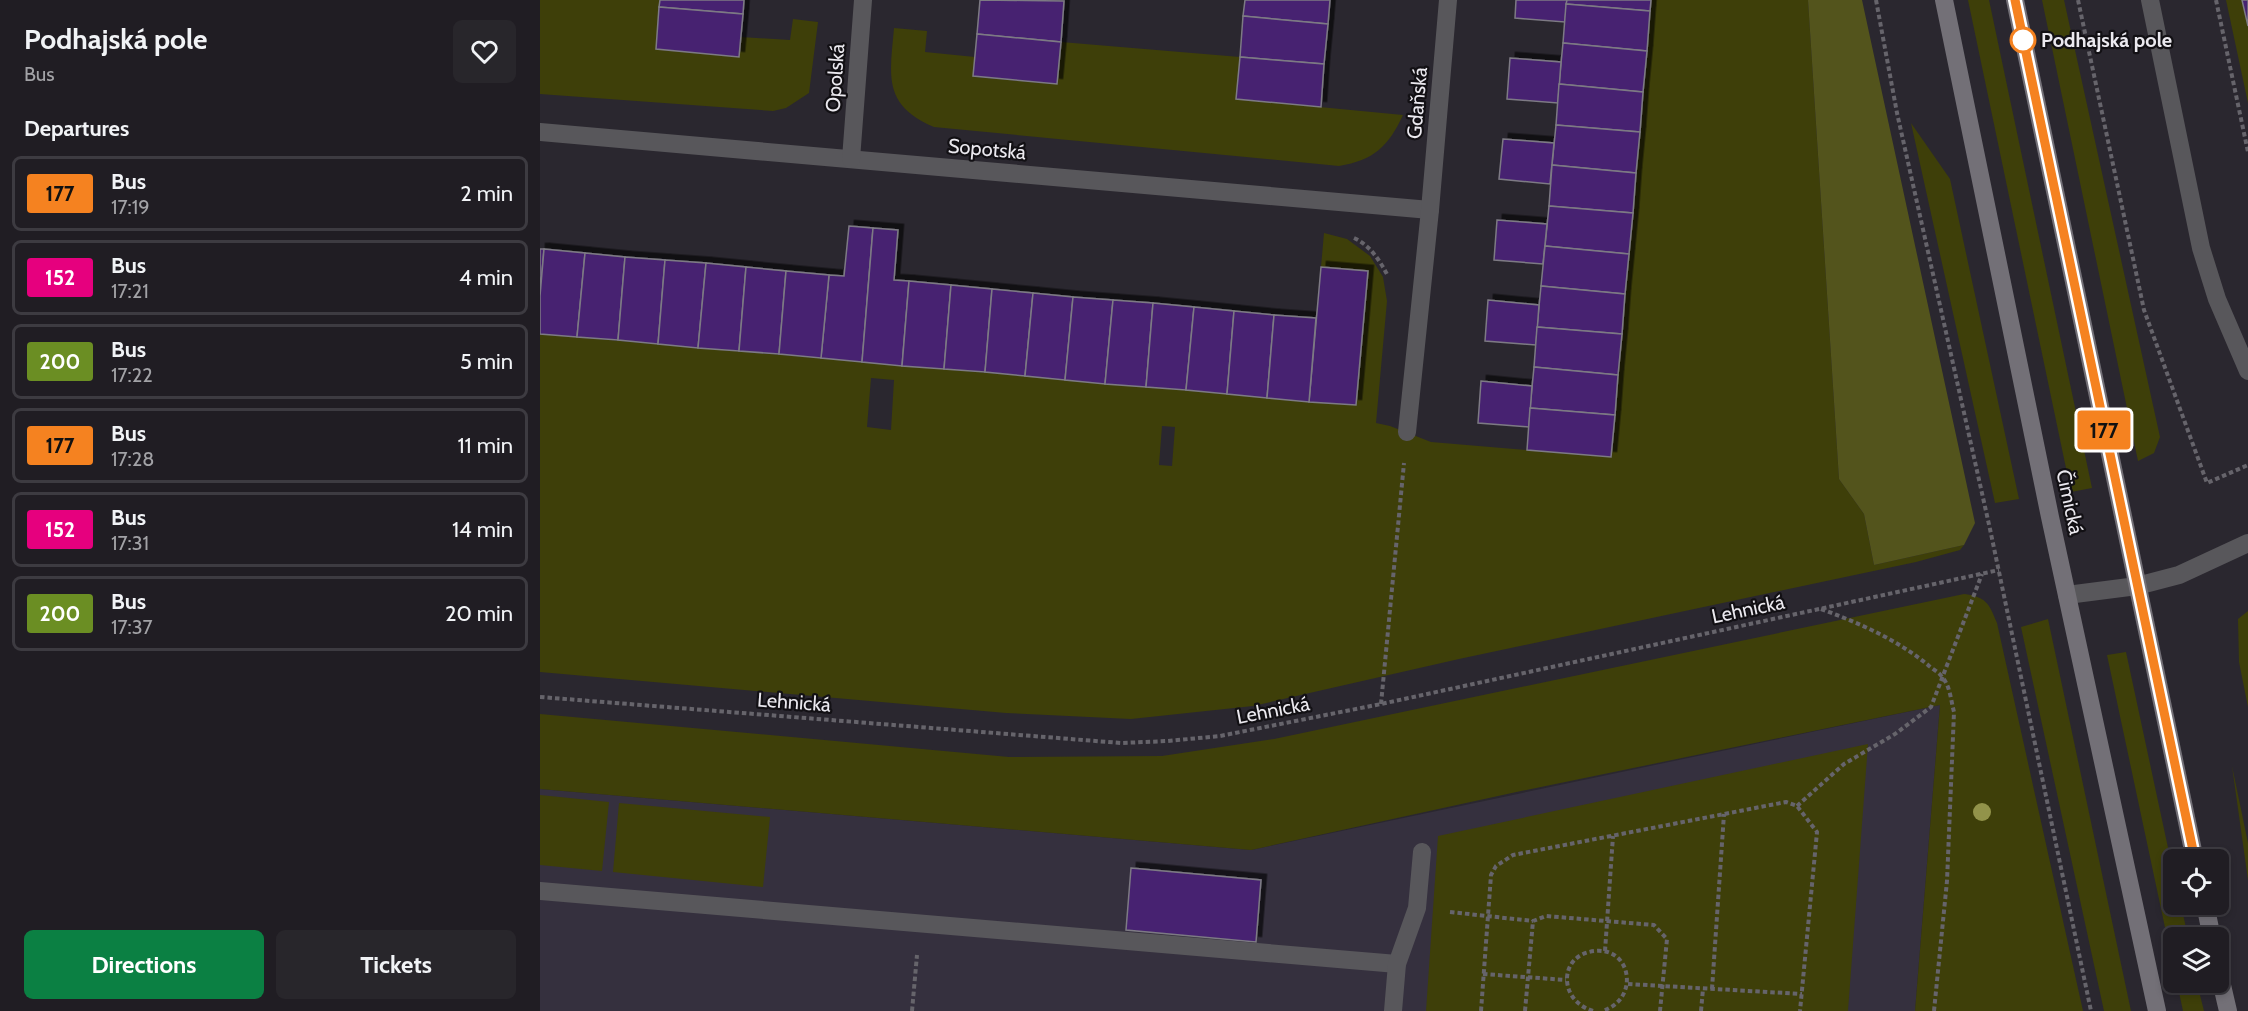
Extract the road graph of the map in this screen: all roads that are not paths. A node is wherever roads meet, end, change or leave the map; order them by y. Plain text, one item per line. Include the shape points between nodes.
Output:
1 (863, 0) edge
2 (1448, 0) edge
3 (1944, 0) edge
4 (2015, 0) edge
5 (2150, 0) edge
6 (540, 132) edge
7 (851, 159) junction
8 (1430, 210) junction
9 (2248, 371) edge
10 (1407, 432) road end
11 (2248, 543) edge
12 (2137, 586) junction
13 (2067, 595) junction
14 (2193, 849) edge
15 (1422, 852) dead end
16 (540, 891) edge
17 (1397, 964) junction
18 (2224, 993) edge
19 (1393, 1011) edge
20 (2157, 1011) edge
21 (2228, 1011) edge

1 - 7 street, Opolská
2 - 8 street, Gdaňská
3 - 13 street, Čimická
4 - 12 street
5 - 9 street via 2201,248 2217,299
6 - 7 street, Sopotská
7 - 8 street, Sopotská
8 - 10 street, Gdaňská
11 - 12 street via 2179,575
12 - 13 street
12 - 14 street
13 - 20 street, Čimická
15 - 17 street via 1417,908
16 - 17 street
17 - 19 street
18 - 21 street

